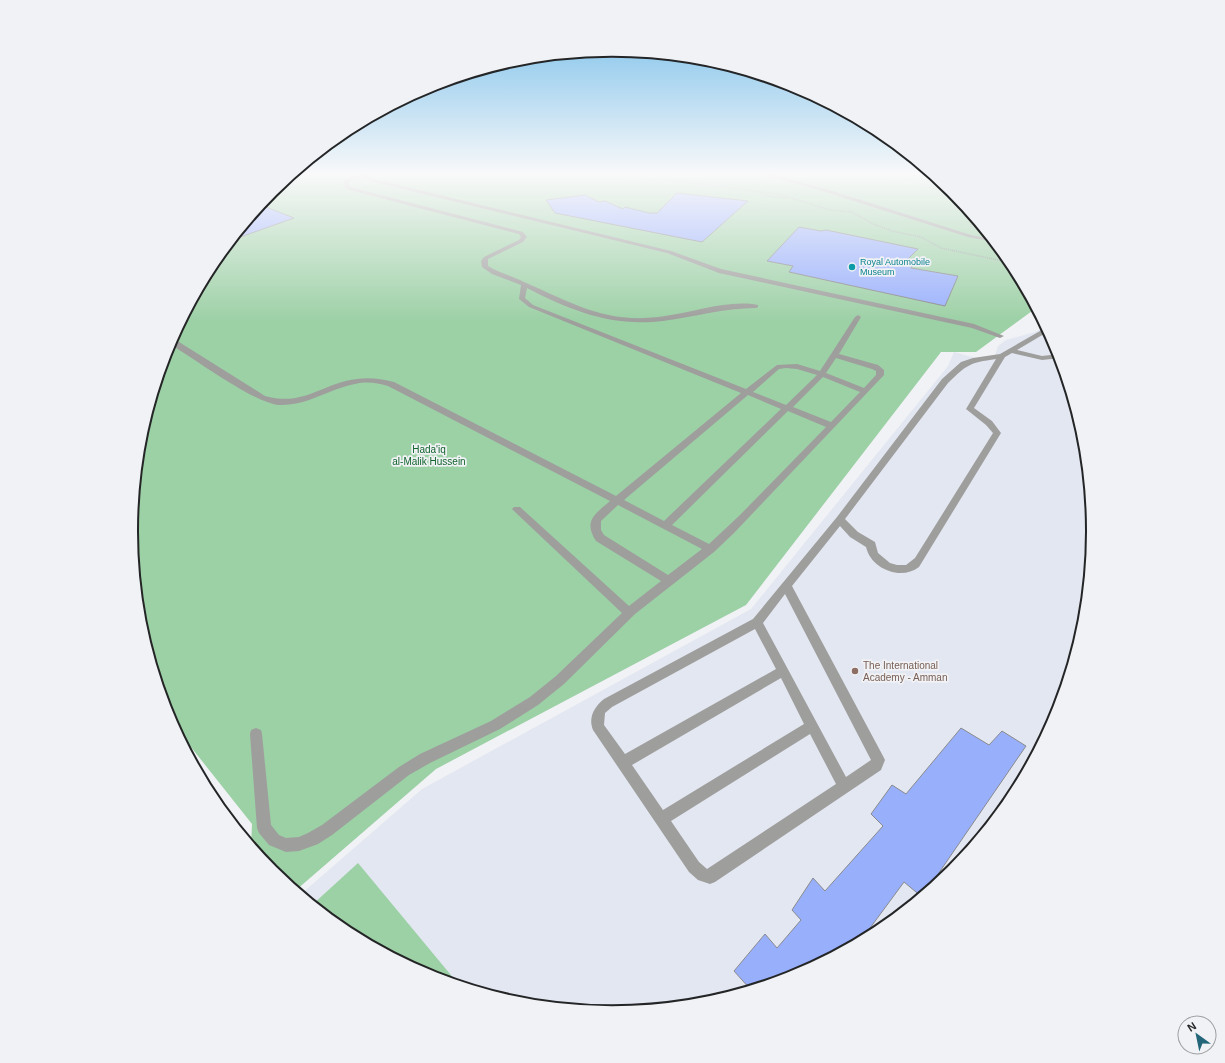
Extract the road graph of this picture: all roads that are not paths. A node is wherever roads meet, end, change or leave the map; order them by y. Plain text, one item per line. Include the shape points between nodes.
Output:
1 (482, 223) edge
2 (546, 223) edge
3 (928, 223) edge
4 (986, 239) edge
5 (524, 284) junction
6 (756, 306) dead end
7 (858, 317) dead end
8 (1043, 332) edge
9 (1000, 336) dead end
10 (176, 344) dead end
11 (1007, 354) junction
12 (834, 355) junction
13 (1054, 357) edge
14 (821, 375) junction
15 (865, 391) junction
16 (746, 392) junction
17 (786, 408) junction
18 (832, 426) junction
19 (616, 501) junction
20 (517, 510) dead end
21 (840, 519) junction
22 (666, 526) junction
23 (710, 549) junction
24 (668, 580) junction
25 (787, 587) junction
26 (629, 613) junction
27 (757, 622) junction
28 (783, 671) junction
29 (812, 726) junction
30 (256, 734) dead end
31 (624, 762) junction
32 (844, 786) junction
33 (661, 819) junction

1 - 5 lane via 522,233 523,239 490,255 484,264 489,270
2 - 9 lane via 675,254 719,271 974,326
3 - 4 lane
5 - 6 lane via 590,314 619,320 651,320 720,307
5 - 16 lane via 522,299 531,306
7 - 12 lane
8 - 11 lane
10 - 19 lane via 262,398 275,403 302,401 355,380 385,381
11 - 13 lane
11 - 21 lane via 968,362 945,381
11 - 21 lane via 970,409 989,423 997,433 922,557 913,566 896,569 884,564 874,554 871,545 851,533
12 - 14 lane
12 - 15 lane via 880,370 880,375
14 - 15 lane
14 - 16 lane via 794,365 782,365 773,369
14 - 17 lane via 806,392
15 - 18 lane
16 - 17 lane
16 - 19 lane
17 - 18 lane
17 - 22 lane
18 - 23 lane
19 - 22 lane
19 - 24 lane via 596,521 596,533 600,538
20 - 26 lane
21 - 25 lane
22 - 23 lane
23 - 24 lane
24 - 26 lane
25 - 27 lane
25 - 32 lane via 878,760 876,766
26 - 30 lane via 574,668 536,700 489,729 405,770 332,827 305,843 292,846 279,844 269,838 264,828
27 - 28 lane
27 - 31 lane via 608,703 599,711 598,726
28 - 29 lane
28 - 31 lane
29 - 32 lane
29 - 33 lane
31 - 33 lane
32 - 33 lane via 710,877 703,875 694,867

